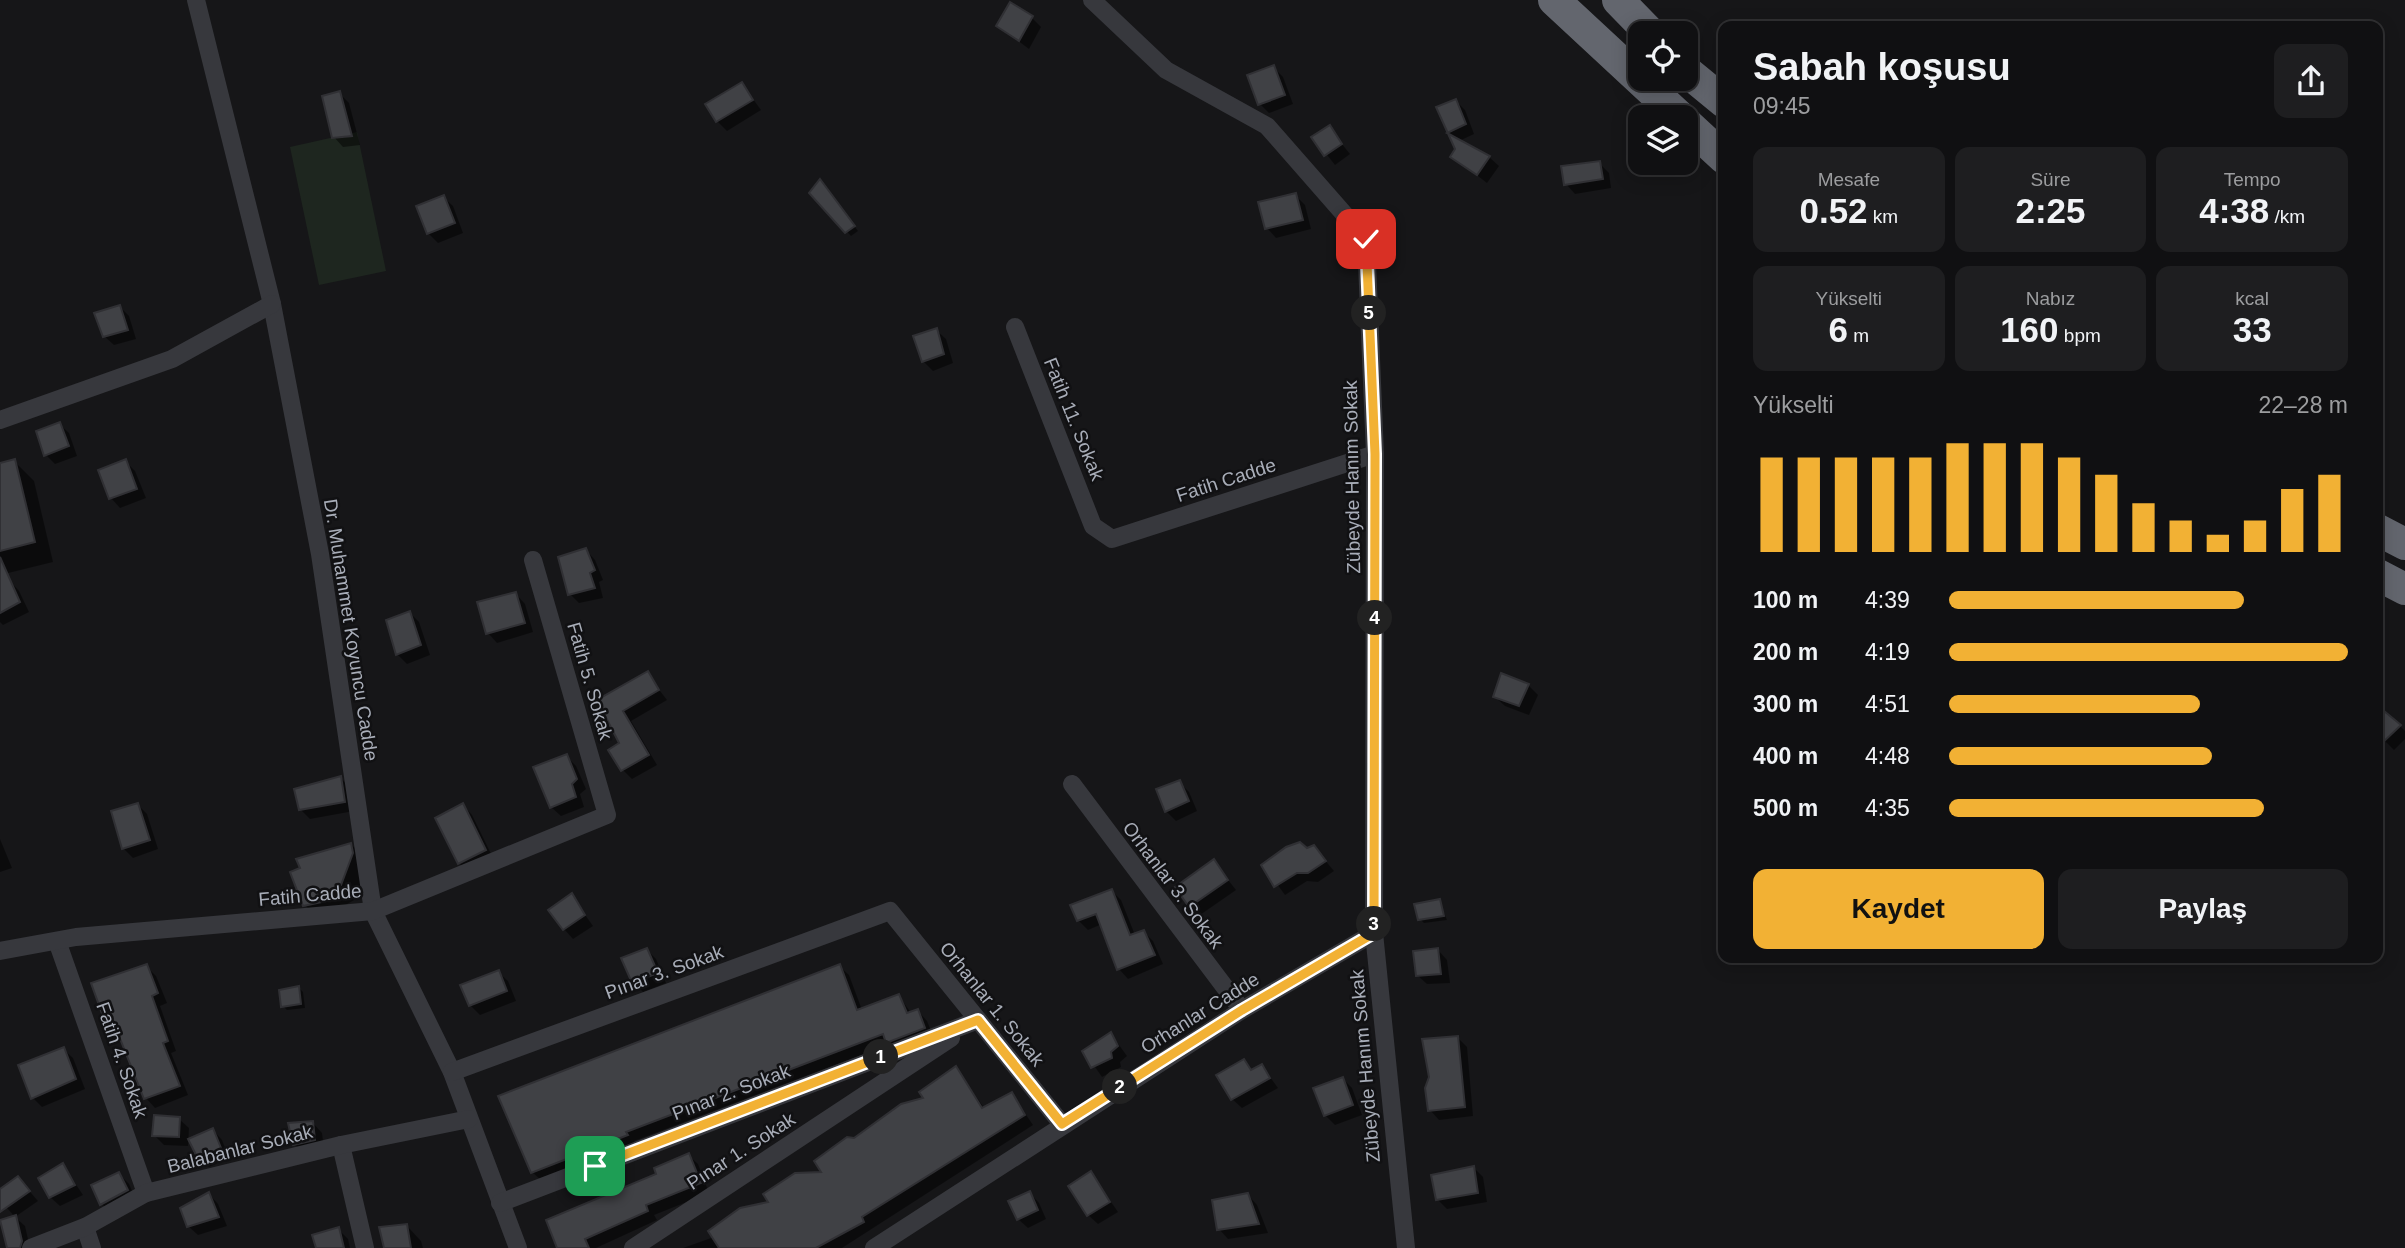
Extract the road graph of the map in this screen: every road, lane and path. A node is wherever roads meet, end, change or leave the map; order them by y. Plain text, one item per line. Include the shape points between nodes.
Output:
1 (196, 0) edge
2 (1092, 0) edge
3 (1554, 0) edge
4 (1618, 0) edge
5 (1638, 21) edge
6 (1698, 81) edge
7 (1718, 97) edge
8 (1667, 105) edge
9 (1698, 134) edge
10 (1718, 152) edge
11 (272, 304) junction
12 (1015, 327) dead end
13 (0, 420) edge
14 (1375, 454) junction
15 (1094, 526) joint
16 (2383, 533) edge
17 (2405, 544) edge
18 (533, 559) dead end
19 (2383, 578) edge
20 (2405, 589) edge
21 (1072, 784) dead end
22 (607, 815) joint
23 (373, 911) junction
24 (890, 911) joint
25 (1374, 933) junction
26 (57, 941) junction
27 (0, 951) edge
28 (1242, 1010) junction
29 (978, 1020) junction
30 (452, 1072) junction
31 (469, 1119) junction
32 (1062, 1124) junction
33 (341, 1145) junction
34 (146, 1193) junction
35 (500, 1203) junction
36 (85, 1227) junction
37 (31, 1248) edge
38 (92, 1248) edge
39 (365, 1248) edge
40 (518, 1248) edge
41 (633, 1248) edge
42 (874, 1248) edge
43 (1406, 1248) edge

1 - 11 street, Dr. Muhammet Koyuncu Cadde
2 - 14 street, Zübeyde Hanım Sokak via 1166,70 1267,126 1366,239
3 - 8 highway
4 - 5 highway
6 - 7 highway
9 - 10 highway
11 - 13 street via 172,359
11 - 23 street, Dr. Muhammet Koyuncu Cadde via 320,554
12 - 15 street, Fatih 11. Sokak
14 - 15 street, Fatih Cadde via 1112,539
14 - 25 street, Zübeyde Hanım Sokak
16 - 17 highway
18 - 22 street, Fatih 5. Sokak
19 - 20 highway
21 - 28 street, Orhanlar 3. Sokak
22 - 23 street, Fatih Cadde
23 - 26 street, Fatih Cadde
23 - 30 street, Dr. Muhammet Koyuncu Cadde
24 - 29 street, Orhanlar 1. Sokak
24 - 30 street, Pınar 3. Sokak
25 - 28 street, Orhanlar Cadde
25 - 43 street, Zübeyde Hanım Sokak
26 - 27 street, Fatih Cadde
26 - 34 street, Fatih 4. Sokak
28 - 32 street, Orhanlar Cadde
29 - 32 street, Orhanlar 1. Sokak
29 - 35 street, Pınar 2. Sokak
29 - 41 street, Pınar 1. Sokak
30 - 31 street, Dr. Muhammet Koyuncu Cadde
31 - 33 street, Balabanlar Sokak
31 - 35 street, Dr. Muhammet Koyuncu Cadde
32 - 42 street, Orhanlar Cadde
33 - 34 street, Balabanlar Sokak
33 - 39 street
34 - 36 street, Balabanlar Sokak
35 - 40 street, Dr. Muhammet Koyuncu Cadde
36 - 37 street, Balabanlar Sokak
36 - 38 street

